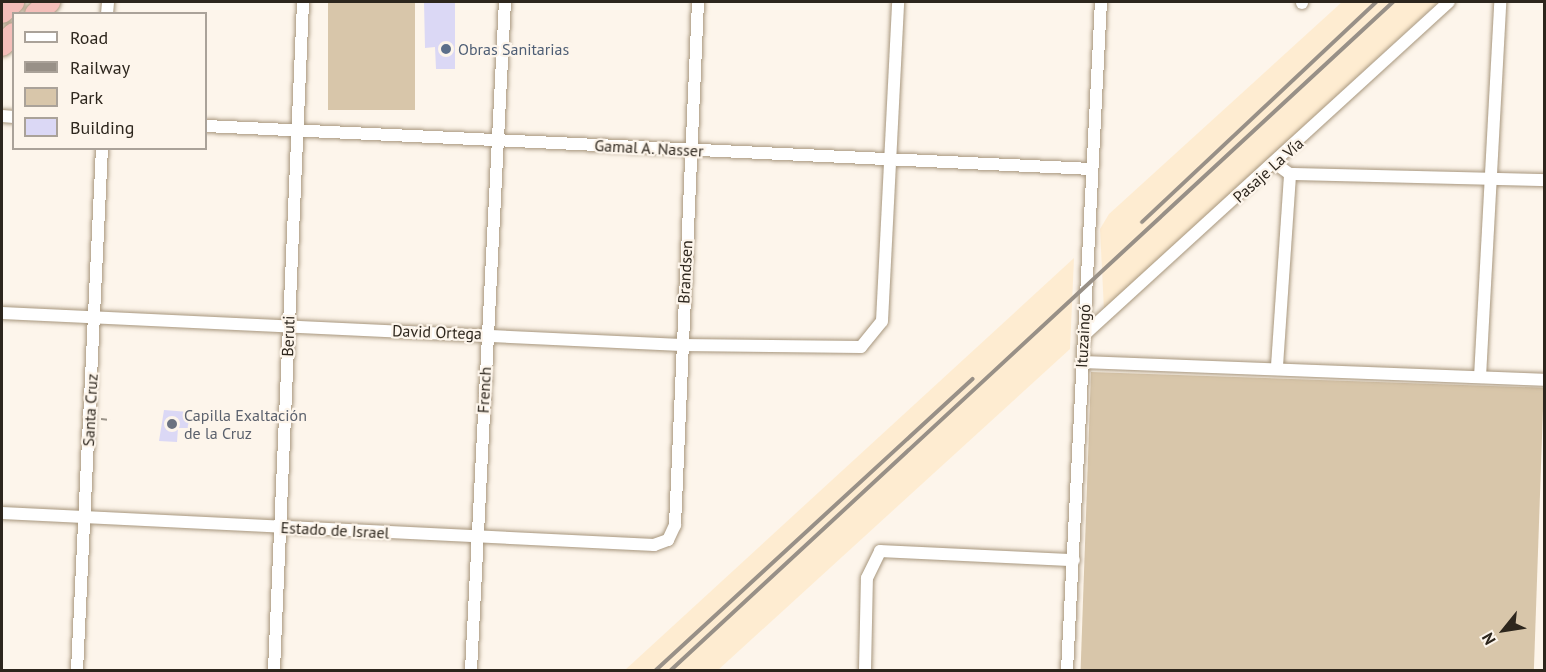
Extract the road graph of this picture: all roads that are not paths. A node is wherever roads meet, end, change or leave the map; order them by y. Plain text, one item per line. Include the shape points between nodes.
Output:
1 (13, 2) edge
2 (303, 2) edge
3 (505, 2) edge
4 (698, 2) edge
5 (898, 2) edge
6 (1101, 2) edge
7 (1449, 2) edge
8 (1500, 2) edge
9 (2, 12) edge
10 (207, 126) edge
11 (297, 131) junction
12 (498, 140) junction
13 (102, 150) edge
14 (690, 150) junction
15 (889, 159) junction
16 (1276, 164) junction
17 (1092, 169) junction
18 (1290, 174) junction
19 (1489, 177) junction
20 (1545, 180) edge
21 (2, 313) edge
22 (94, 317) junction
23 (288, 326) junction
24 (487, 334) junction
25 (1084, 335) junction
26 (681, 345) junction
27 (1082, 362) junction
28 (1277, 366) junction
29 (1480, 377) junction
30 (1545, 380) edge
31 (2, 513) edge
32 (84, 518) junction
33 (281, 527) junction
34 (477, 537) junction
35 (668, 540) joint
36 (1074, 560) junction
37 (77, 670) edge
38 (274, 670) edge
39 (471, 670) edge
40 (865, 670) edge
41 (1067, 670) edge

1 - 9 highway
2 - 11 street, Beruti
3 - 12 street, French
4 - 14 street, Brandsen
5 - 15 street
6 - 17 street, Ituzaingó
7 - 16 street, Pasaje La Vía
8 - 19 street
10 - 11 street, Gamal A. Nasser
11 - 12 street, Gamal A. Nasser
11 - 23 street, Beruti
12 - 14 street, Gamal A. Nasser
12 - 24 street, French
13 - 22 street, Santa Cruz
14 - 15 street, Gamal A. Nasser
14 - 26 street, Brandsen
15 - 17 street, Gamal A. Nasser
15 - 26 street, David Ortega via 882,321 871,340 847,350
16 - 18 street
16 - 25 street, Pasaje La Vía
17 - 25 street, Ituzaingó
18 - 19 street
18 - 28 street
19 - 20 street
19 - 29 street
21 - 22 street, David Ortega
22 - 23 street, David Ortega
22 - 32 street, Santa Cruz
23 - 24 street, David Ortega
23 - 33 street, Beruti
24 - 26 street, David Ortega
24 - 34 street, French
25 - 27 street, Ituzaingó
26 - 35 street, Brandsen via 675,525
27 - 28 street
27 - 36 street, Ituzaingó
28 - 29 street
29 - 30 street
31 - 32 street, Estado de Israel
32 - 33 street, Estado de Israel
32 - 37 street, Santa Cruz
33 - 34 street, Estado de Israel
33 - 38 street, Beruti
34 - 35 street, Estado de Israel via 654,545
34 - 39 street, French
36 - 40 street via 888,548 874,558 867,578
36 - 41 street, Ituzaingó

